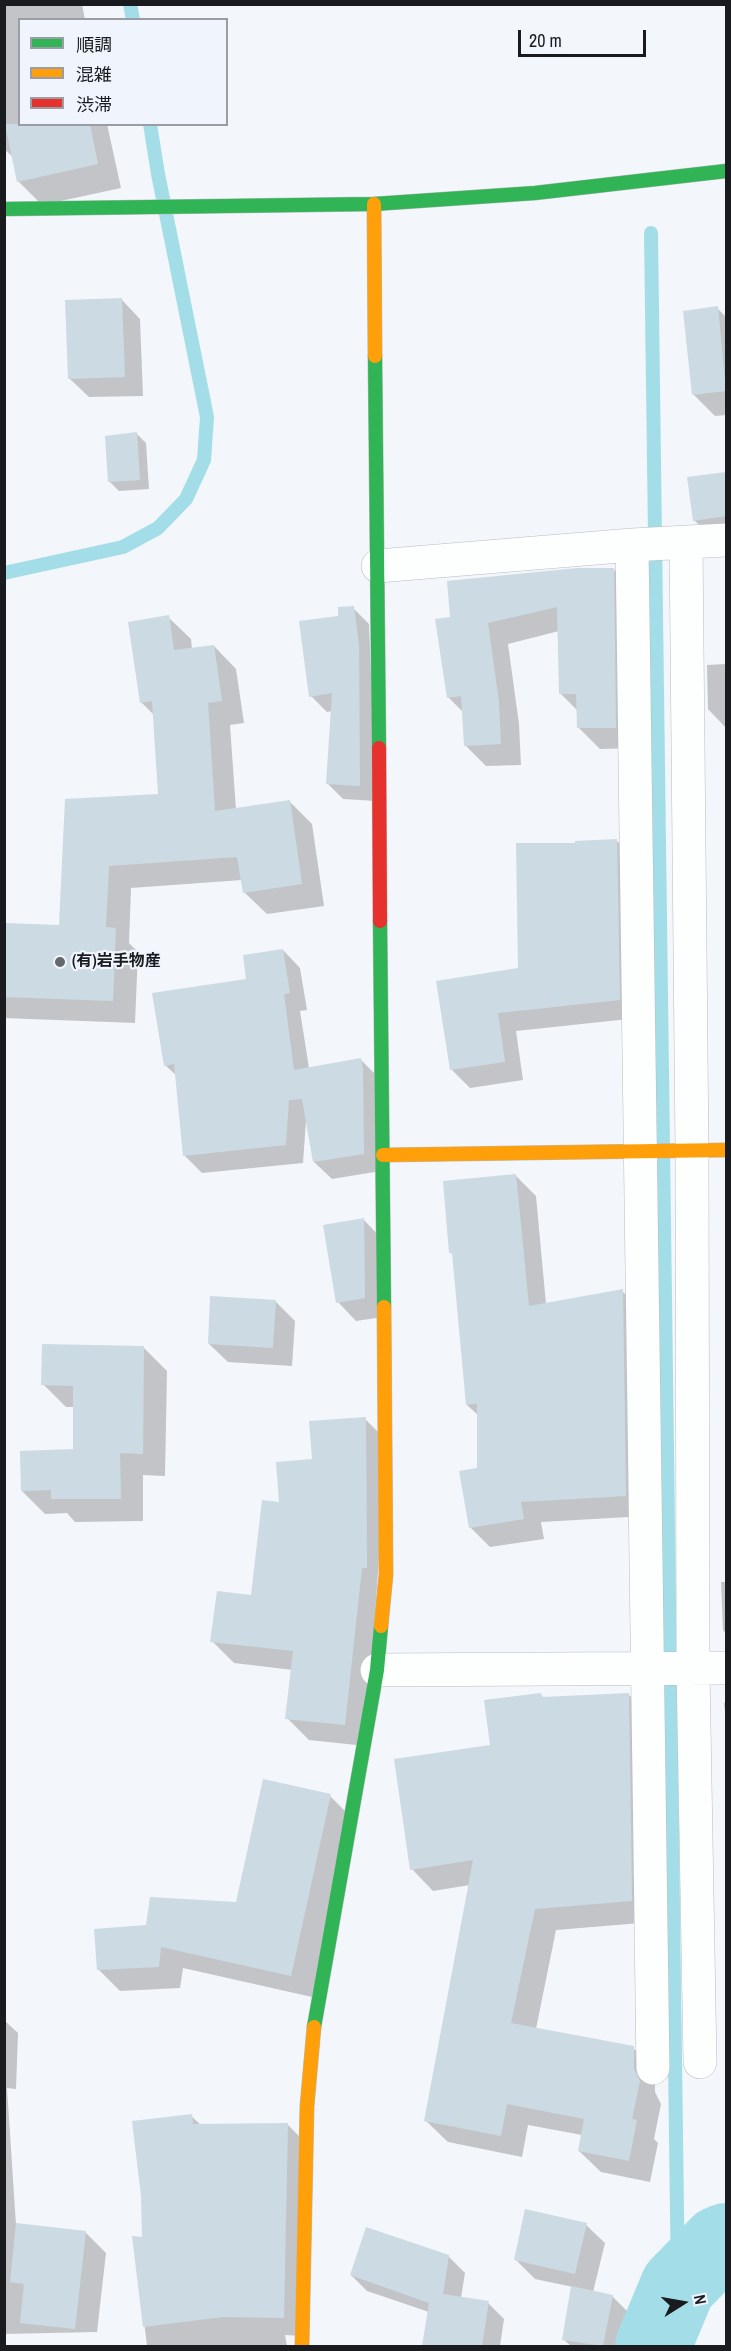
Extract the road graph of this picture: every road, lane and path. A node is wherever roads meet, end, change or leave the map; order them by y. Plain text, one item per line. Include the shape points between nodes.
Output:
1 (726, 171) edge
2 (374, 204) junction
3 (4, 209) edge
4 (726, 540) edge
5 (686, 543) junction
6 (632, 545) junction
7 (378, 566) junction
8 (692, 1150) junction
9 (726, 1150) edge
10 (641, 1151) junction
11 (383, 1155) junction
12 (726, 1668) edge
13 (693, 1669) junction
14 (377, 1670) junction
15 (646, 1670) junction
16 (700, 2062) dead end
17 (653, 2068) dead end
18 (302, 2346) edge

1 - 2 street via 535,193
2 - 3 street
2 - 7 street
4 - 5 street
5 - 6 street
5 - 8 street
6 - 7 street
6 - 10 street
7 - 11 street
8 - 9 street
8 - 10 street
8 - 13 street
10 - 11 street
10 - 15 street
11 - 14 street via 386,1575
12 - 13 street
13 - 15 street
13 - 16 street
14 - 15 street
14 - 18 street via 312,2036
15 - 17 street

